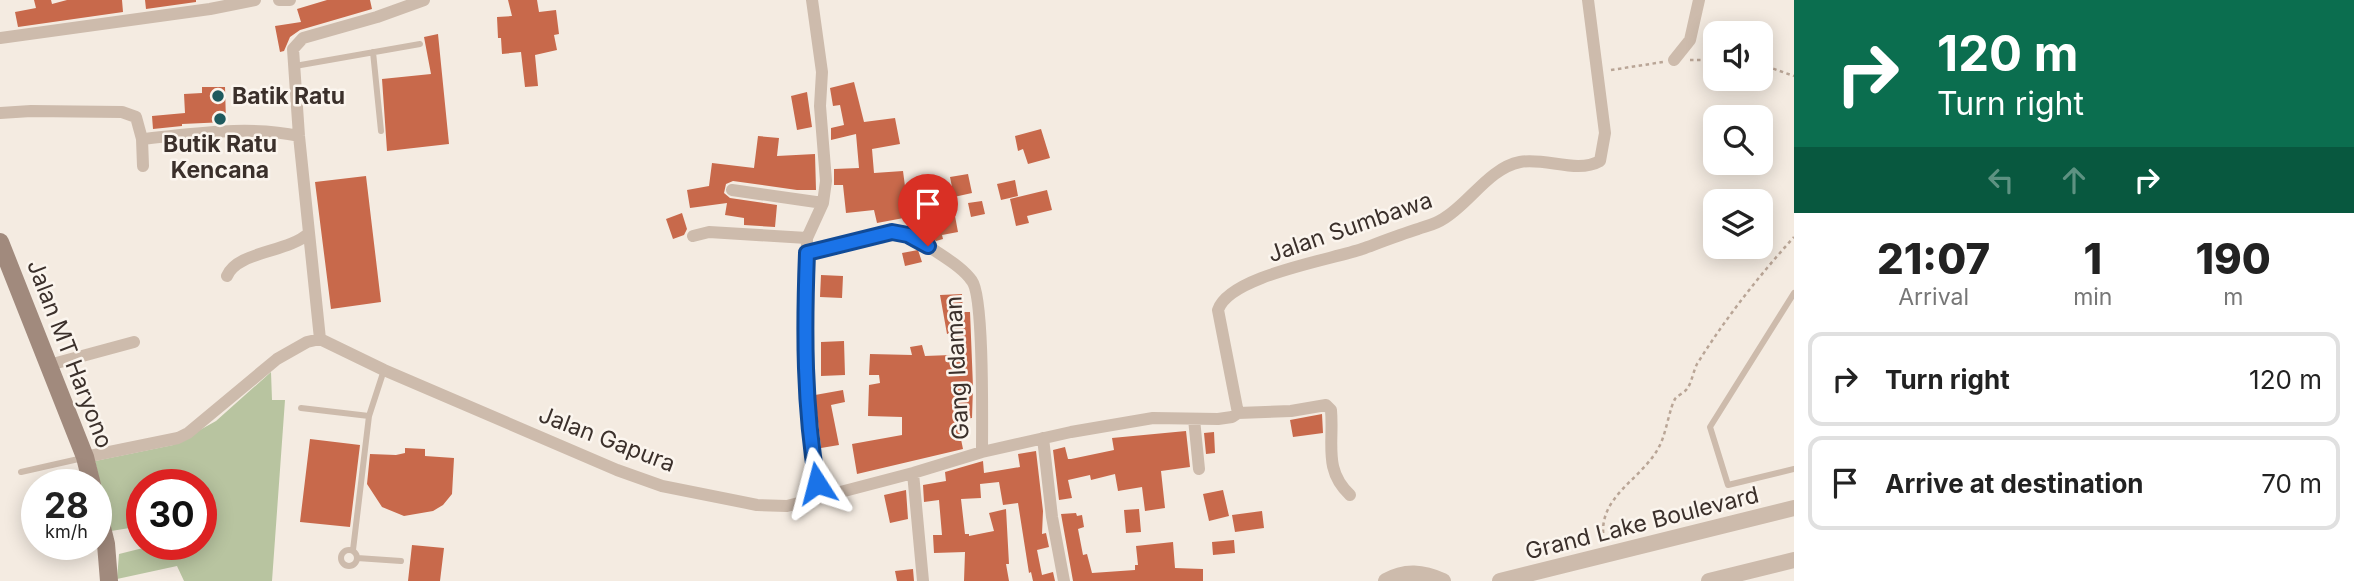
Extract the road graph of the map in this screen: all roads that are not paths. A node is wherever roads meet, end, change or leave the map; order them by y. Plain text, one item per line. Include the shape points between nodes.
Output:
1 (255, 0) edge
2 (279, 0) edge
3 (289, 0) edge
4 (424, 0) edge
5 (812, 0) edge
6 (1588, 0) edge
7 (1699, 0) edge
8 (210, 4) edge
9 (0, 38) edge
10 (420, 44) dead end
11 (373, 52) junction
12 (1674, 60) road end
13 (293, 66) junction
14 (0, 113) edge
15 (381, 131) dead end
16 (299, 136) junction
17 (142, 139) junction
18 (143, 166) dead end
19 (732, 190) dead end
20 (823, 203) junction
21 (309, 233) junction
22 (693, 236) dead end
23 (807, 238) junction
24 (0, 243) edge
25 (807, 253) junction
26 (227, 276) dead end
27 (1794, 293) edge
28 (320, 339) junction
29 (134, 342) dead end
30 (49, 365) junction
31 (384, 370) junction
32 (301, 408) dead end
33 (1238, 413) junction
34 (369, 416) junction
35 (1194, 419) junction
36 (1043, 438) junction
37 (982, 452) junction
38 (85, 457) junction
39 (34, 469) edge
40 (88, 469) edge
41 (1199, 469) dead end
42 (1794, 469) edge
43 (913, 473) junction
44 (1350, 495) dead end
45 (819, 498) junction
46 (1794, 508) edge
47 (353, 550) junction
48 (358, 558) junction
49 (107, 560) edge
50 (1794, 560) edge
51 (401, 561) dead end
52 (1385, 580) edge
53 (109, 581) edge
54 (923, 581) edge
55 (1064, 581) edge
56 (1443, 581) edge
57 (1500, 581) edge
58 (1709, 581) edge

1 - 8 street
2 - 3 street
4 - 13 street via 303,38 293,49
5 - 20 street via 822,72
6 - 33 street, Jalan Sumbawa via 1605,133 1600,161 1513,164 1442,220 1238,287 1218,310
7 - 12 street via 1690,40
8 - 9 street
10 - 11 lane
11 - 13 lane
11 - 15 lane
13 - 16 street
14 - 17 street via 122,112 136,117
16 - 17 street via 263,131
16 - 21 street
17 - 18 street
19 - 20 street
20 - 23 street
21 - 26 street via 298,242 235,263
21 - 28 street
22 - 23 street via 709,232
23 - 25 street
24 - 30 main road, Jalan MT Haryono
25 - 37 street, Gang Idaman via 900,233 928,246 974,282
25 - 45 street via 806,385
27 - 42 lane via 1710,426 1728,485
28 - 31 street, Jalan Gapura
28 - 38 street via 277,359 188,433
29 - 30 street
30 - 38 main road, Jalan MT Haryono
31 - 34 lane
31 - 45 street, Jalan Gapura via 662,486 757,505 787,506
32 - 34 lane
33 - 35 street, Jalan Gapura
33 - 44 street, Jalan Gapura via 1326,405 1331,410 1333,470
34 - 47 lane
35 - 36 street, Jalan Gapura via 1153,418
35 - 41 street
36 - 37 street, Jalan Gapura
36 - 55 street
37 - 43 street, Jalan Gapura
38 - 39 lane
38 - 40 main road, Jalan MT Haryono
43 - 45 street, Jalan Gapura
43 - 54 street
46 - 57 street, Grand Lake Boulevard
47 - 48 lane
47 - 48 lane via 342,552 341,561 348,566
48 - 51 lane
49 - 53 main road
50 - 58 street
52 - 56 street via 1425,573

